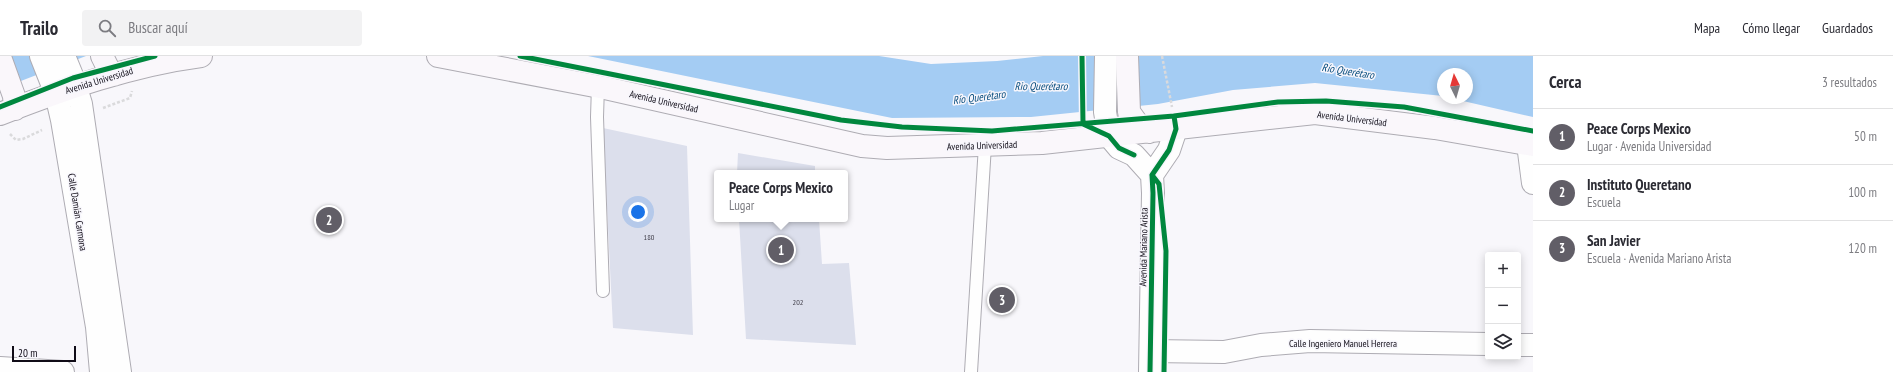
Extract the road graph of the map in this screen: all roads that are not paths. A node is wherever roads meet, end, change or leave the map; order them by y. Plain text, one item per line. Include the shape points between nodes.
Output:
1 (41, 56) edge
2 (102, 56) edge
3 (201, 56) edge
4 (438, 56) edge
5 (1106, 56) edge
6 (1127, 56) edge
7 (0, 57) edge
8 (114, 75) junction
9 (64, 79) edge
10 (598, 86) junction
11 (9, 111) edge
12 (1176, 129) junction
13 (1149, 132) junction
14 (1109, 136) junction
15 (985, 145) junction
16 (1530, 145) edge
17 (1152, 175) junction
18 (1533, 183) edge
19 (603, 291) dead end
20 (1485, 344) edge
21 (1521, 345) edge
22 (1533, 345) edge
23 (1151, 362) edge
24 (0, 368) edge
25 (63, 372) edge
26 (101, 372) edge
27 (120, 372) edge
28 (971, 372) edge

1 - 9 street, Calle Damián Carmona
2 - 8 main road
3 - 8 main road, Avenida Universidad
4 - 10 main road, Avenida Universidad
5 - 14 street via 1105,112
6 - 13 main road via 1128,109 1137,123
7 - 11 main road
8 - 9 main road, Avenida Universidad
9 - 11 main road, Avenida Universidad
9 - 26 street, Calle Damián Carmona via 62,120
9 - 27 street, Calle Damián Carmona via 81,104
10 - 15 main road, Avenida Universidad via 862,146 886,148
10 - 19 lane
12 - 13 main road, Avenida Universidad
12 - 16 main road, Avenida Universidad via 1315,113 1435,128
12 - 17 street via 1170,150
13 - 14 main road, Avenida Universidad
14 - 15 main road, Avenida Universidad via 1042,143
14 - 17 street via 1119,148 1134,154
15 - 28 lane
16 - 18 street
17 - 23 street, Avenida Mariano Arista
20 - 23 street, Calle Ingeniero Manuel Herrera via 1310,341 1261,345
21 - 22 street
24 - 25 street

